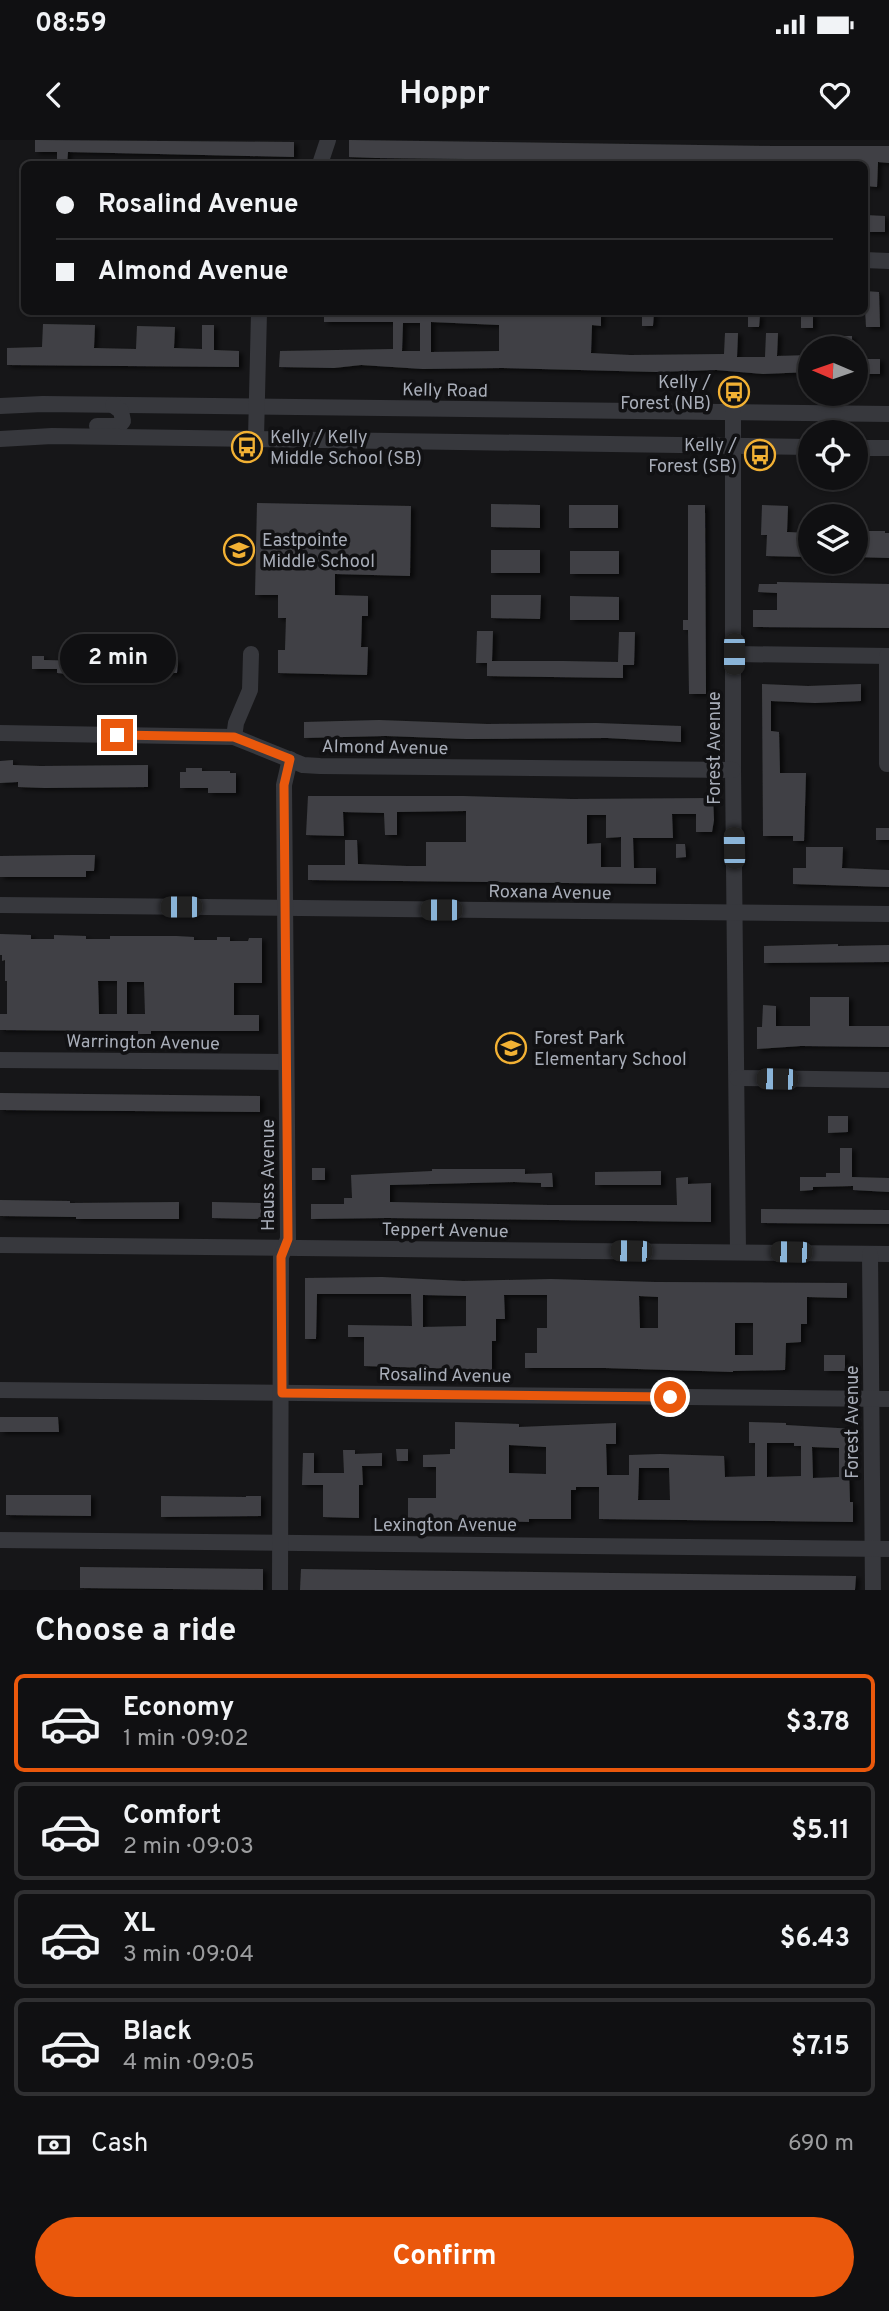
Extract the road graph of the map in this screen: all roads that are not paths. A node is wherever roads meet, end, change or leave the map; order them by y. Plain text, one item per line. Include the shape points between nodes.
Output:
1 (328, 140) edge
2 (321, 161) edge
3 (868, 260) edge
4 (889, 261) edge
5 (259, 315) edge
6 (113, 405) junction
7 (2, 406) edge
8 (256, 407) junction
9 (733, 413) junction
10 (889, 414) edge
11 (52, 436) junction
12 (256, 438) junction
13 (0, 439) edge
14 (732, 445) junction
15 (798, 447) edge
16 (868, 448) edge
17 (889, 448) edge
18 (251, 654) dead end
19 (734, 654) junction
20 (888, 656) edge
21 (0, 733) edge
22 (234, 737) junction
23 (290, 759) junction
24 (887, 765) dead end
25 (733, 770) junction
26 (0, 905) edge
27 (284, 908) junction
28 (735, 913) junction
29 (889, 914) edge
30 (0, 1060) edge
31 (286, 1062) junction
32 (737, 1078) junction
33 (889, 1080) edge
34 (0, 1245) edge
35 (285, 1247) junction
36 (738, 1251) junction
37 (870, 1254) junction
38 (889, 1254) edge
39 (0, 1390) edge
40 (282, 1393) junction
41 (871, 1399) junction
42 (889, 1399) edge
43 (0, 1540) edge
44 (281, 1543) junction
45 (872, 1548) junction
46 (889, 1549) edge
47 (280, 1590) edge
48 (873, 1590) edge

1 - 2 street
3 - 4 street
5 - 8 street
6 - 7 street, Kelly Road
6 - 8 street, Kelly Road
6 - 11 street via 124,415 119,426 66,426
8 - 9 street, Kelly Road
8 - 12 street
9 - 10 street, Kelly Road
9 - 14 street, Forest Avenue
11 - 12 street
11 - 13 street
12 - 14 street
14 - 15 street
14 - 19 street, Forest Avenue
16 - 17 street
18 - 22 street via 250,690
19 - 20 street
19 - 25 street, Forest Avenue
20 - 24 street
21 - 22 street, Almond Avenue
22 - 23 street, Almond Avenue
23 - 25 street, Almond Avenue via 320,766
23 - 27 street, Hauss Avenue via 284,778
25 - 28 street, Forest Avenue
26 - 27 street, Roxana Avenue
27 - 28 street, Roxana Avenue
27 - 31 street, Hauss Avenue
28 - 29 street, Roxana Avenue
28 - 32 street, Forest Avenue
30 - 31 street, Warrington Avenue
31 - 35 street, Hauss Avenue
32 - 33 street
32 - 36 street, Forest Avenue
34 - 35 street, Teppert Avenue
35 - 36 street, Teppert Avenue
35 - 40 street, Hauss Avenue via 281,1257
36 - 37 street, Teppert Avenue
37 - 38 street, Teppert Avenue
37 - 41 street, Forest Avenue
39 - 40 street, Rosalind Avenue
40 - 41 street, Rosalind Avenue
40 - 44 street, Hauss Avenue
41 - 42 street, Rosalind Avenue
41 - 45 street, Forest Avenue
43 - 44 street, Lexington Avenue
44 - 45 street, Lexington Avenue
44 - 47 street, Hauss Avenue
45 - 46 street, Lexington Avenue
45 - 48 street, Forest Avenue

